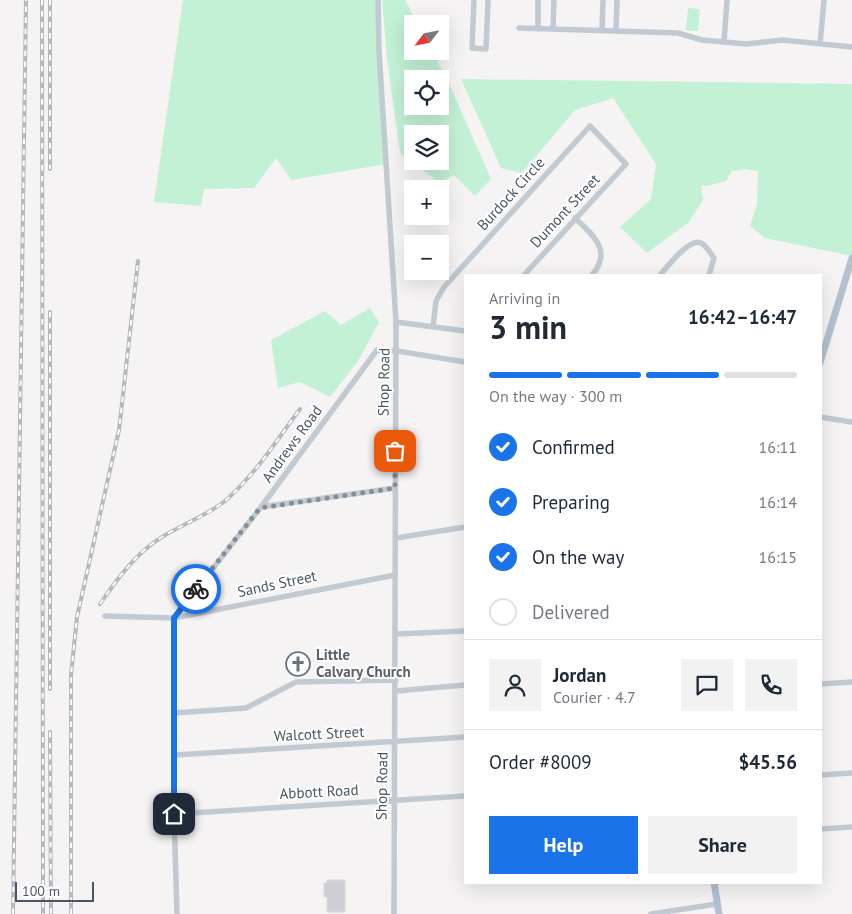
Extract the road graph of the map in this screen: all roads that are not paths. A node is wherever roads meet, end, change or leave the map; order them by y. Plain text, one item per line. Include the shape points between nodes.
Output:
1 (378, 0) edge
2 (474, 0) edge
3 (488, 0) edge
4 (538, 0) edge
5 (554, 0) edge
6 (603, 0) edge
7 (617, 0) edge
8 (727, 0) edge
9 (824, 0) edge
10 (519, 28) dead end
11 (538, 29) junction
12 (553, 30) junction
13 (602, 31) junction
14 (616, 31) junction
15 (724, 42) junction
16 (820, 44) junction
17 (852, 47) edge
18 (626, 164) joint
19 (575, 218) junction
20 (852, 258) edge
21 (525, 274) edge
22 (593, 274) edge
23 (661, 274) edge
24 (710, 274) edge
25 (396, 322) junction
26 (433, 327) junction
27 (464, 331) edge
28 (397, 351) junction
29 (822, 356) edge
30 (464, 362) edge
31 (822, 417) edge
32 (852, 422) edge
33 (395, 488) junction
34 (260, 508) junction
35 (464, 527) edge
36 (396, 538) junction
37 (394, 575) junction
38 (106, 616) dead end
39 (174, 618) junction
40 (464, 631) edge
41 (396, 634) junction
42 (396, 680) junction
43 (852, 682) edge
44 (822, 684) edge
45 (464, 686) edge
46 (396, 691) junction
47 (174, 712) junction
48 (464, 737) edge
49 (396, 742) junction
50 (174, 755) junction
51 (852, 772) edge
52 (822, 775) edge
53 (464, 796) edge
54 (394, 800) junction
55 (174, 814) junction
56 (852, 827) edge
57 (822, 829) edge
58 (714, 884) edge
59 (718, 904) junction
60 (177, 914) edge
61 (394, 914) edge
62 (650, 914) edge
63 (719, 914) edge

1 - 25 street, Shop Road
2 - 3 street via 472,48 486,49
4 - 11 street
5 - 12 street
6 - 13 street
7 - 14 street
8 - 15 street
9 - 16 street
10 - 11 street
11 - 12 street
12 - 13 street
13 - 14 street
14 - 15 street via 678,33
15 - 16 street via 746,44 782,40
16 - 17 street
18 - 19 street, Dumont Street
18 - 26 street, Burdock Circle via 590,126 444,287 436,301
19 - 21 street, Dumont Street
19 - 22 street via 590,232 602,254
20 - 29 main road
23 - 24 street via 688,245 701,242 714,258
25 - 26 street
25 - 28 street, Shop Road
26 - 27 street
28 - 30 street
28 - 33 street, Shop Road
28 - 34 street, Andrews Road via 377,350
31 - 32 street
33 - 34 street
33 - 36 street, Shop Road
34 - 39 street, Andrews Road
35 - 36 street
36 - 37 street, Shop Road
37 - 39 street, Sands Street
37 - 41 street, Shop Road
38 - 39 street, Sands Street
39 - 47 street
40 - 41 street
41 - 42 street, Shop Road
42 - 46 street, Shop Road
42 - 47 street via 296,682 246,708
43 - 44 street
45 - 46 street
46 - 49 street, Shop Road
47 - 50 street
48 - 49 street, Walcott Street
49 - 50 street, Walcott Street
49 - 54 street, Shop Road
50 - 55 street
51 - 52 street
53 - 54 street, Abbott Road
54 - 55 street, Abbott Road
54 - 61 street, Shop Road
55 - 60 street
56 - 57 street
58 - 59 main road
59 - 62 street
59 - 63 main road

